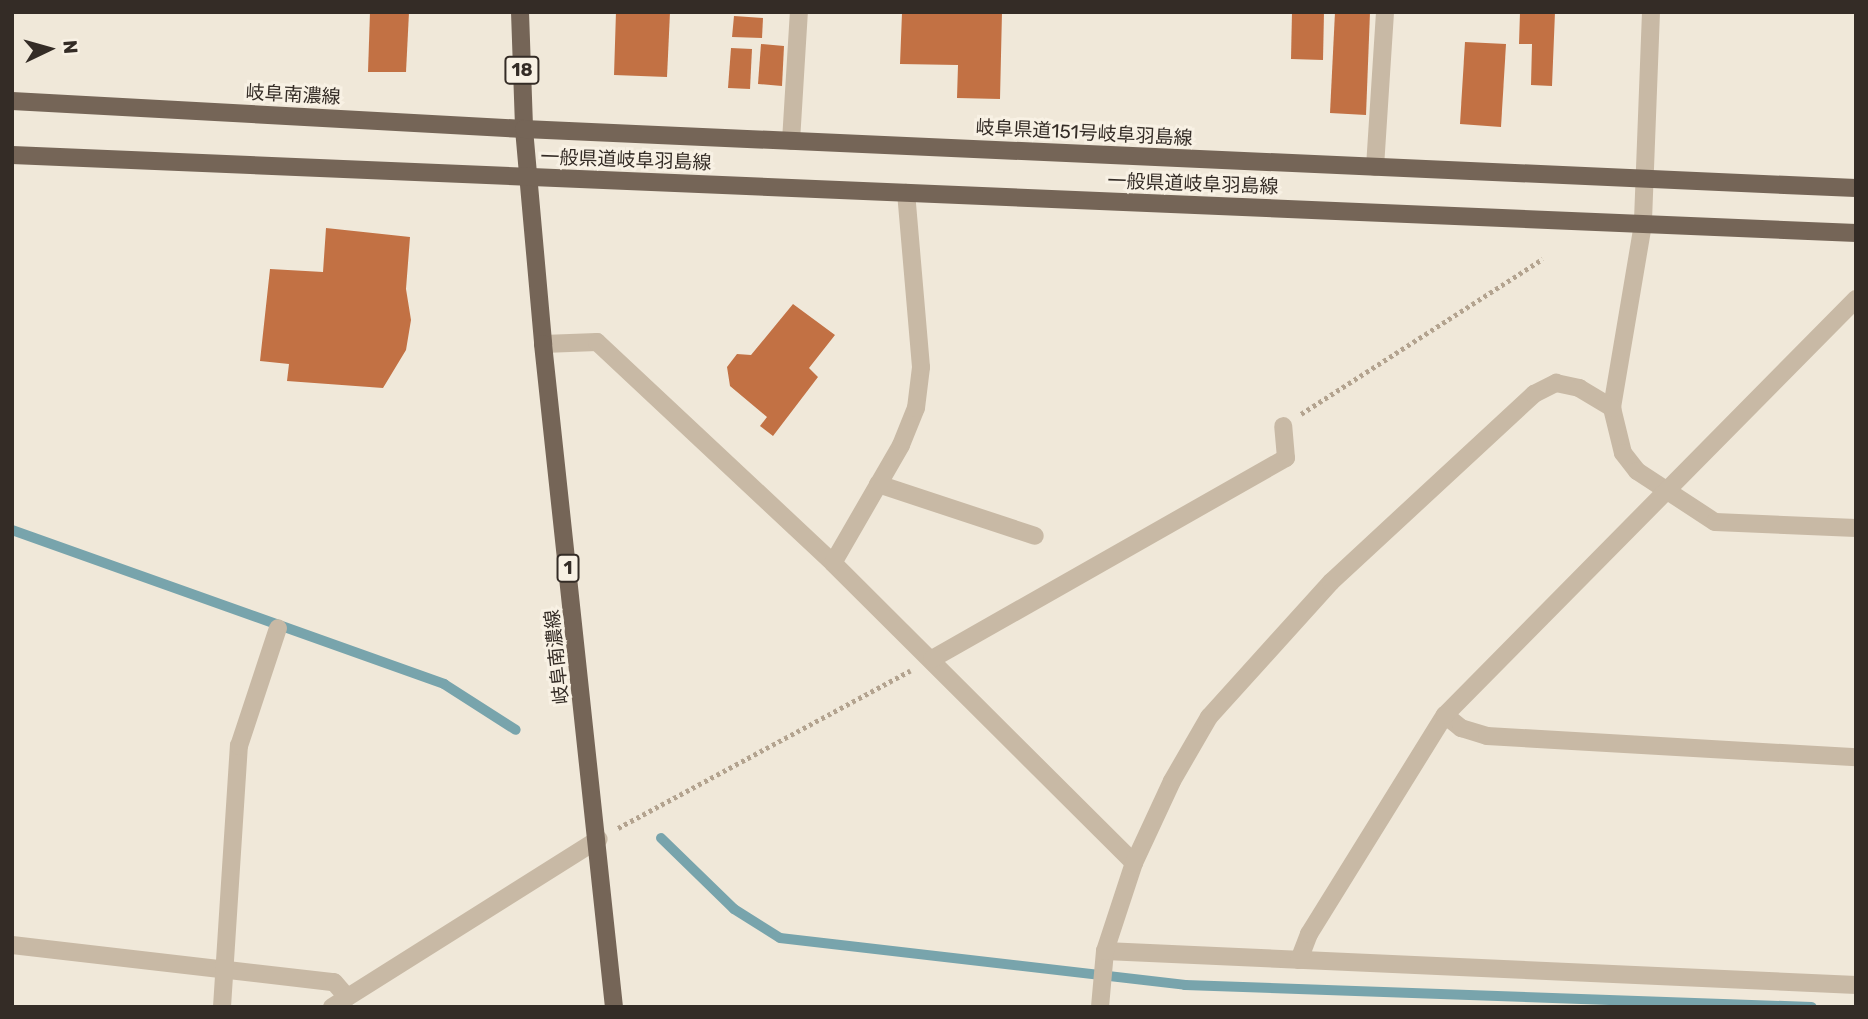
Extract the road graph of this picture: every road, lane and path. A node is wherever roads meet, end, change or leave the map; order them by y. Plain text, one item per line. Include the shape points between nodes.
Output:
1 (520, 12) edge
2 (799, 12) edge
3 (1385, 12) edge
4 (1651, 12) edge
5 (12, 101) edge
6 (524, 129) junction
7 (791, 141) junction
8 (12, 155) edge
9 (1375, 167) junction
10 (528, 177) junction
11 (1643, 178) junction
12 (1856, 188) edge
13 (906, 193) junction
14 (1643, 224) junction
15 (1856, 233) edge
16 (1542, 259) dead end
17 (1856, 299) edge
18 (543, 344) junction
19 (1612, 408) junction
20 (1283, 426) joint
21 (878, 484) junction
22 (1663, 489) junction
23 (1856, 528) edge
24 (1035, 536) dead end
25 (833, 563) junction
26 (278, 628) dead end
27 (932, 659) junction
28 (1445, 715) junction
29 (1856, 757) edge
30 (598, 839) junction
31 (1134, 863) junction
32 (12, 945) edge
33 (1105, 951) junction
34 (1299, 960) junction
35 (224, 968) junction
36 (1856, 985) edge
37 (347, 997) junction
38 (1100, 1006) edge
39 (222, 1007) edge
40 (332, 1007) edge
41 (614, 1007) edge

1 - 6 main road, 18
2 - 7 street
3 - 9 street
4 - 11 street
5 - 6 main road, 岐阜南濃線
6 - 7 main road, 岐阜県道151号岐阜羽島線
6 - 10 main road, 岐阜南濃線 / 1
7 - 9 main road, 岐阜県道151号岐阜羽島線
8 - 10 main road
9 - 11 main road, 岐阜県道151号岐阜羽島線
10 - 13 main road, 一般県道岐阜羽島線
10 - 18 main road, 岐阜南濃線 / 1
11 - 12 main road
11 - 14 street
13 - 14 main road, 一般県道岐阜羽島線
13 - 21 street via 921,367 916,408
14 - 15 main road, 一般県道岐阜羽島線
14 - 19 street
16 - 20 path
17 - 22 street
18 - 25 street via 597,342
18 - 30 main road, 岐阜南濃線 / 1
19 - 22 street via 1623,453 1637,471
19 - 31 street via 1579,388 1556,383 1534,394 1331,582 1209,717 1172,781
20 - 27 street via 1286,458
21 - 24 street
21 - 25 street
22 - 23 street via 1715,522
22 - 28 street
25 - 27 street
26 - 35 street via 239,746
27 - 30 path
27 - 31 street
28 - 29 street via 1461,728 1487,736
28 - 34 street via 1309,934
30 - 37 street
30 - 41 main road, 岐阜南濃線 / 1
31 - 33 street
32 - 35 street
33 - 34 street
33 - 38 street
34 - 36 street
35 - 37 street via 334,982
35 - 39 street
37 - 40 street

